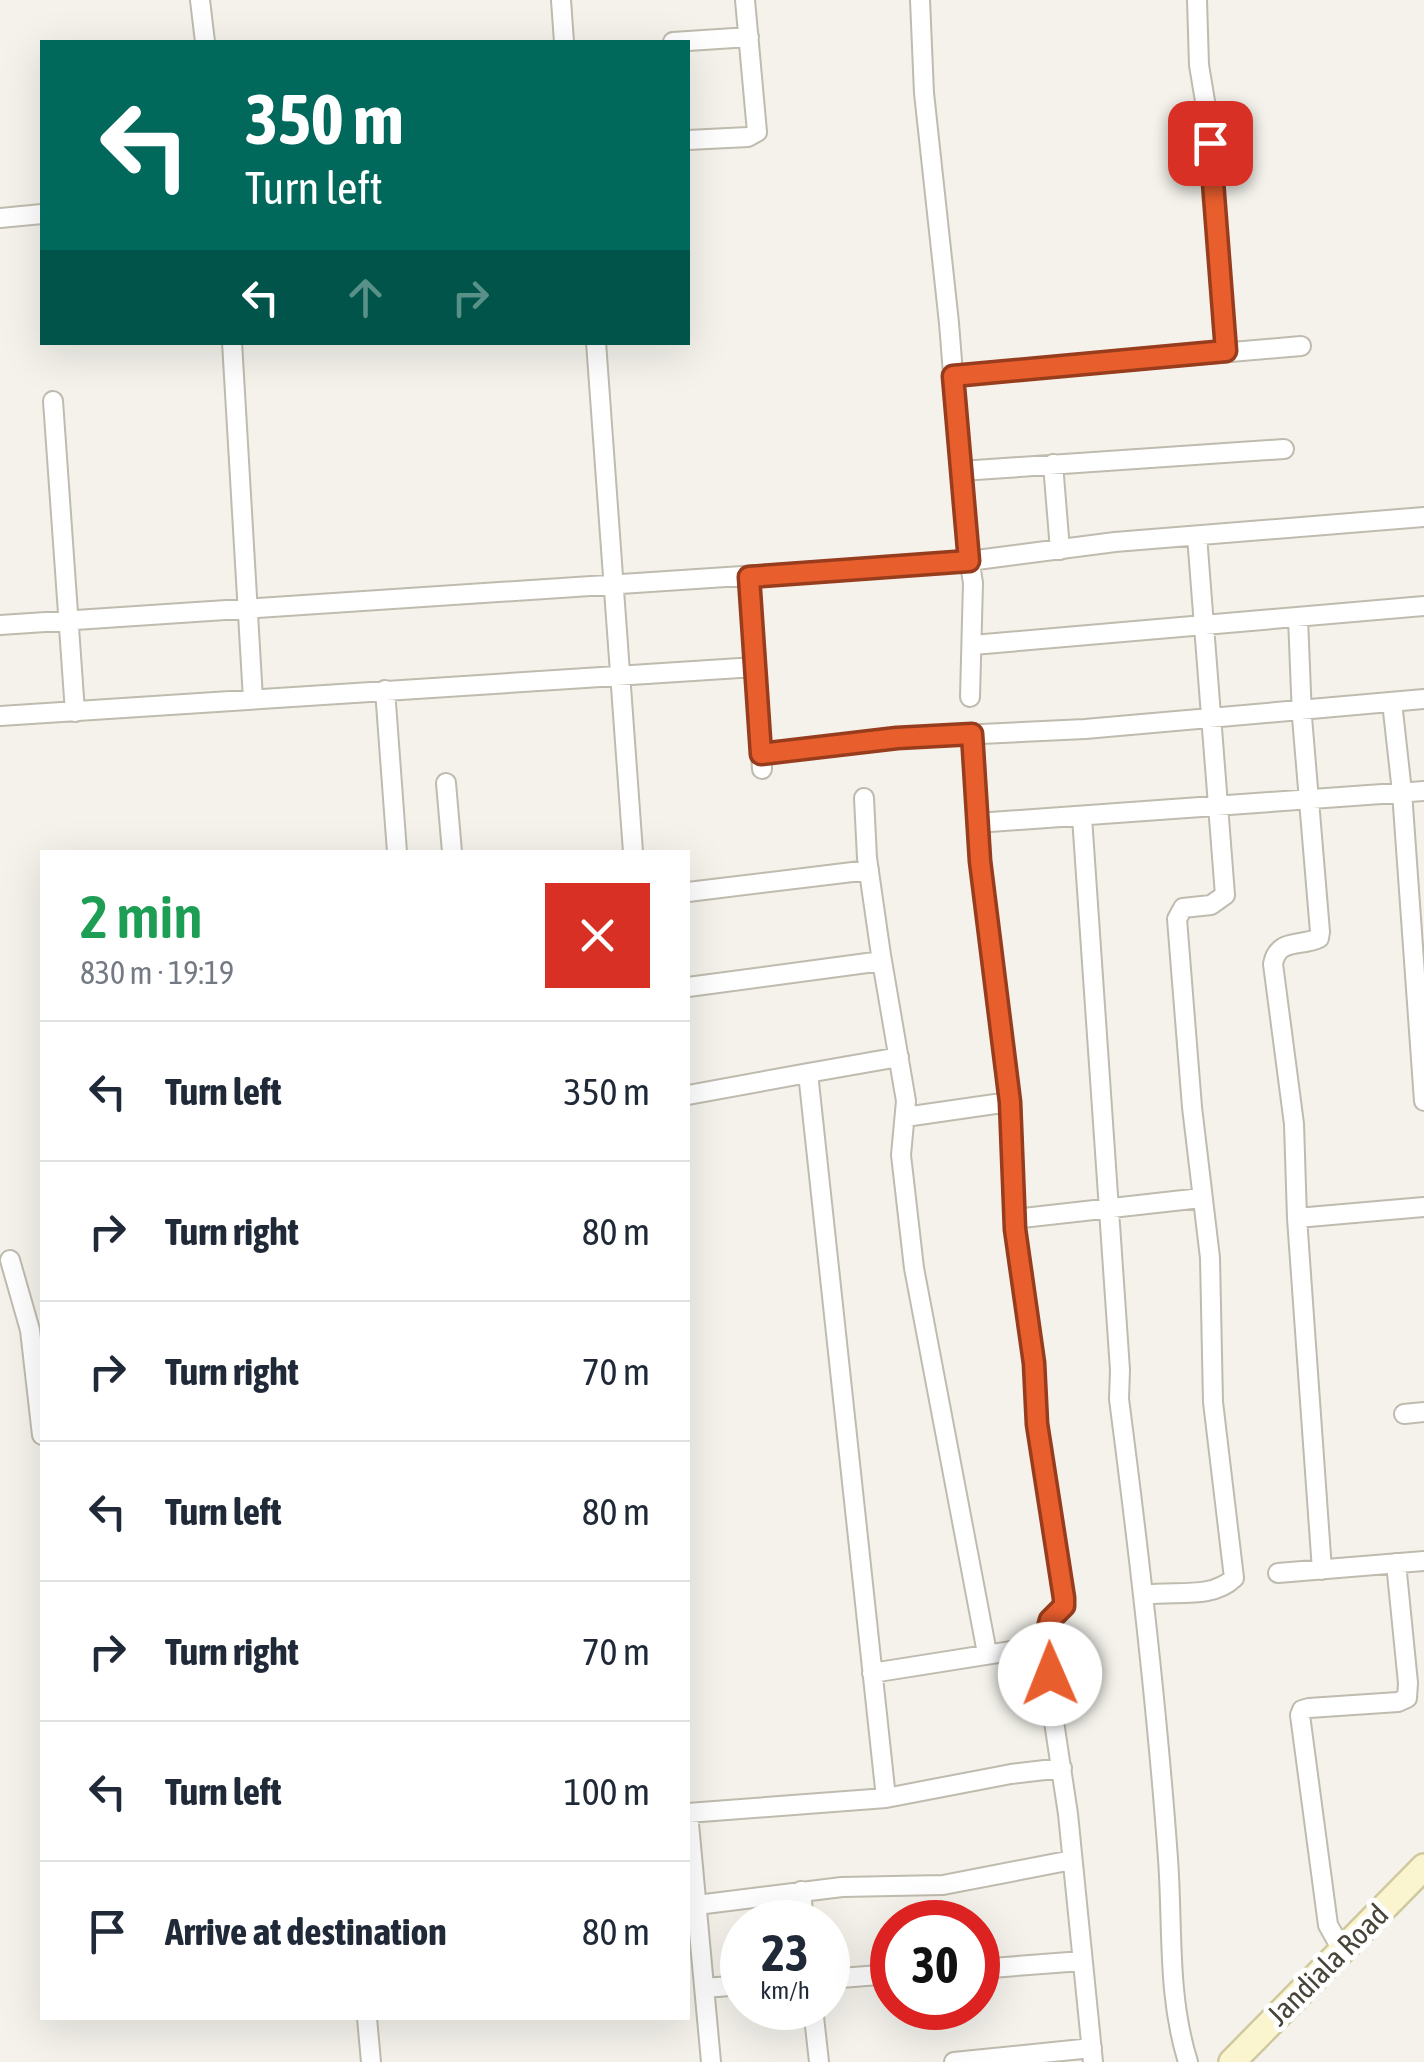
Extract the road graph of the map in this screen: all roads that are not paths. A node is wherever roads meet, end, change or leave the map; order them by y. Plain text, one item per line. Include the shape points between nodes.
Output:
1 (200, 0) edge
2 (561, 0) edge
3 (745, 0) edge
4 (920, 0) edge
5 (1198, 0) edge
6 (749, 37) junction
7 (205, 40) edge
8 (564, 40) edge
9 (690, 41) edge
10 (690, 140) edge
11 (40, 214) edge
12 (0, 218) edge
13 (232, 345) edge
14 (596, 345) edge
15 (1301, 346) dead end
16 (1226, 351) junction
17 (953, 376) junction
18 (53, 400) dead end
19 (1284, 449) dead end
20 (1053, 464) junction
21 (961, 471) junction
22 (1424, 517) edge
23 (1197, 536) junction
24 (1060, 550) junction
25 (969, 561) junction
26 (749, 577) junction
27 (612, 586) junction
28 (1424, 606) edge
29 (249, 609) junction
30 (1298, 618) junction
31 (68, 620) junction
32 (0, 625) edge
33 (1204, 626) junction
34 (973, 645) junction
35 (755, 666) junction
36 (619, 674) junction
37 (385, 690) junction
38 (253, 698) junction
39 (970, 698) dead end
40 (1424, 699) edge
41 (1392, 702) junction
42 (1302, 711) junction
43 (74, 712) junction
44 (0, 716) edge
45 (1211, 718) junction
46 (972, 734) junction
47 (446, 783) dead end
48 (1424, 790) edge
49 (1402, 792) junction
50 (864, 798) dead end
51 (1310, 800) junction
52 (1220, 807) junction
53 (1082, 817) junction
54 (977, 823) junction
55 (397, 850) edge
56 (452, 850) edge
57 (633, 850) edge
58 (869, 870) junction
59 (690, 892) edge
60 (882, 961) junction
61 (690, 988) edge
62 (899, 1056) junction
63 (808, 1073) junction
64 (690, 1095) edge
65 (1424, 1101) edge
66 (1010, 1102) junction
67 (905, 1117) junction
68 (1201, 1198) junction
69 (1424, 1207) edge
70 (1106, 1209) junction
71 (1296, 1218) junction
72 (1014, 1219) junction
73 (10, 1260) dead end
74 (1424, 1412) edge
75 (1404, 1414) dead end
76 (40, 1418) edge
77 (1424, 1561) edge
78 (1396, 1563) junction
79 (1322, 1570) junction
80 (1278, 1573) dead end
81 (1145, 1595) junction
82 (1048, 1646) junction
83 (987, 1654) junction
84 (872, 1672) junction
85 (1062, 1768) junction
86 (886, 1798) junction
87 (690, 1813) edge
88 (690, 1833) edge
89 (1072, 1860) junction
90 (1424, 1868) edge
91 (800, 1891) junction
92 (801, 1900) edge
93 (697, 1905) junction
94 (1342, 1950) junction
95 (1082, 1962) junction
96 (1000, 1967) edge
97 (720, 1987) edge
98 (705, 1988) junction
99 (367, 2020) edge
100 (815, 2030) edge
101 (1092, 2055) edge
102 (371, 2062) edge
103 (712, 2062) edge
104 (819, 2062) edge
105 (954, 2062) edge
106 (1188, 2062) edge
107 (1232, 2062) edge

1 - 7 street
2 - 8 street
3 - 6 street
4 - 17 street
5 - 16 street
6 - 9 street
6 - 10 street via 757,132
11 - 12 street
13 - 29 street
14 - 27 street
15 - 16 street
16 - 17 street
17 - 21 street
18 - 31 street
19 - 20 street
20 - 21 street
20 - 24 street
21 - 25 street
22 - 23 street
23 - 24 street
23 - 33 street
24 - 25 street
25 - 26 street
25 - 34 street
26 - 27 street
26 - 35 street
27 - 29 street
27 - 36 street
28 - 30 street
29 - 31 street
29 - 38 street
30 - 33 street
30 - 42 street
31 - 32 street
31 - 43 street
33 - 34 street
33 - 45 street
34 - 39 street
35 - 36 street
35 - 46 street via 762,762 897,738
36 - 37 street
36 - 57 street
37 - 38 street
37 - 55 street
38 - 43 street
40 - 41 street
41 - 42 street
41 - 49 street
42 - 45 street
42 - 51 street
43 - 44 street
45 - 46 street
45 - 52 street
46 - 54 street
47 - 56 street
48 - 49 street
49 - 51 street
49 - 65 street
50 - 58 street
51 - 52 street
51 - 71 street via 1319,938 1283,945 1274,964 1294,1124
52 - 53 street
52 - 68 street via 1224,896 1212,905 1183,908 1178,919
53 - 54 street
53 - 70 street
54 - 66 street
58 - 59 street
58 - 60 street
60 - 61 street
60 - 62 street
62 - 63 street
62 - 67 street
63 - 64 street
63 - 84 street
66 - 67 street
66 - 72 street
67 - 83 street via 901,1156 914,1268
68 - 70 street
68 - 81 street via 1210,1258 1213,1402 1234,1578 1188,1594
69 - 71 street
70 - 72 street
70 - 81 street via 1119,1399
71 - 79 street
72 - 82 street via 1064,1598 1050,1620
73 - 76 street via 30,1330
74 - 75 street
77 - 78 street
78 - 79 street
78 - 94 street via 1407,1698 1309,1708 1300,1715 1328,1926
79 - 80 street
81 - 106 street via 1171,1976
82 - 83 street
82 - 85 street
83 - 84 street
84 - 86 street
85 - 86 street
85 - 89 street
86 - 87 street
88 - 93 street
89 - 91 street via 943,1885
89 - 95 street
90 - 94 main road, Jandiala Road
91 - 92 street
91 - 93 street
93 - 98 street
94 - 107 main road, Jandiala Road
95 - 96 street
95 - 101 street
97 - 98 street
98 - 103 street
99 - 102 street
100 - 104 street
101 - 105 street

